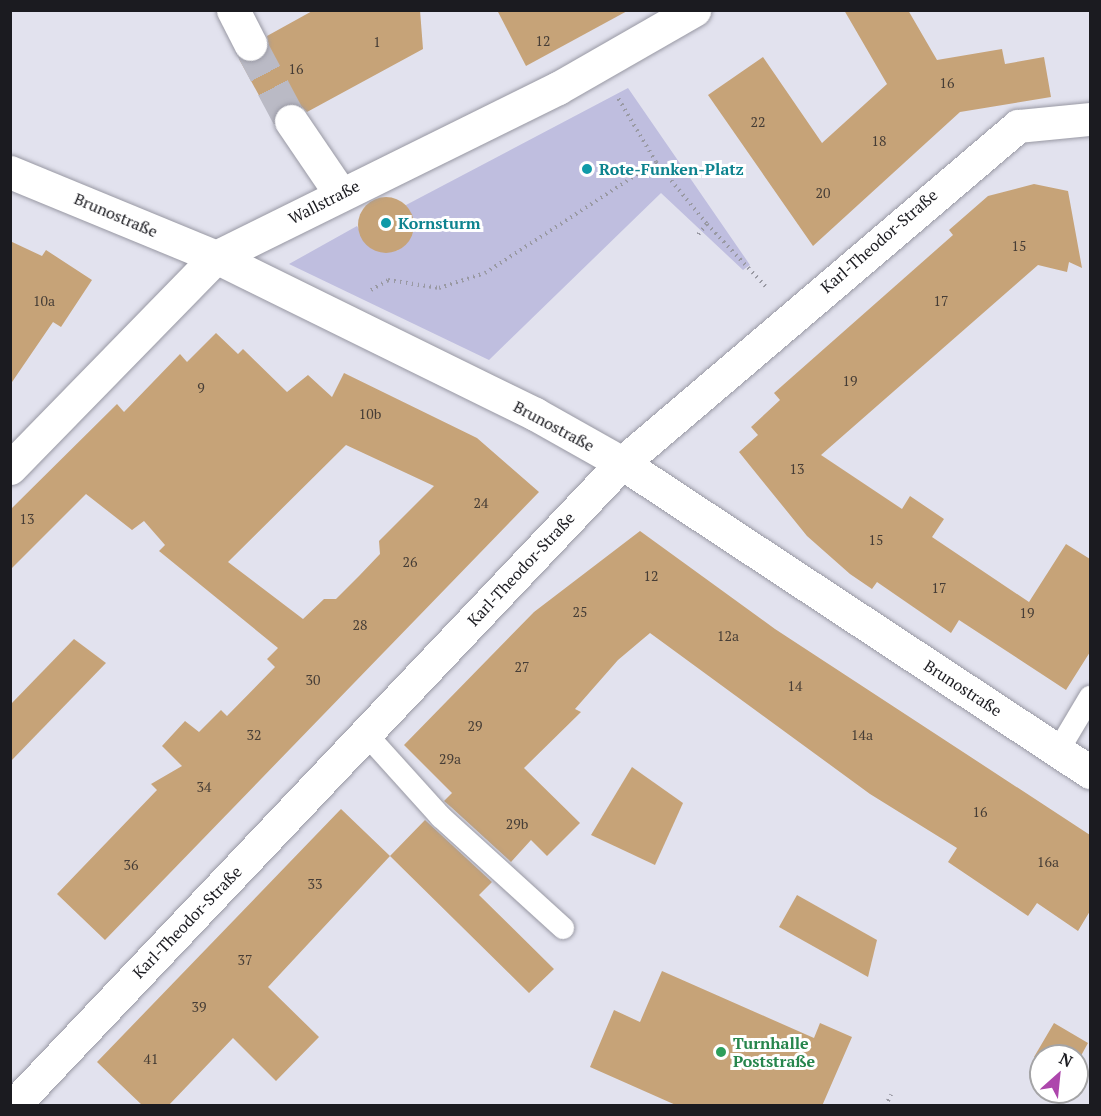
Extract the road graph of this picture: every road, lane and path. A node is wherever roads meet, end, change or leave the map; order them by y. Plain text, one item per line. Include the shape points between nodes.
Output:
1 (233, 10) edge
2 (694, 10) edge
3 (250, 44) tunnel mouth
4 (598, 65) junction
5 (1090, 119) edge
6 (291, 121) tunnel mouth
7 (656, 162) junction
8 (10, 172) edge
9 (340, 193) junction
10 (707, 224) junction
11 (697, 236) dead end
12 (216, 257) junction
13 (758, 278) dead end
14 (329, 313) junction
15 (622, 463) junction
16 (10, 468) edge
17 (1090, 697) edge
18 (366, 734) junction
19 (1058, 751) junction
20 (1090, 772) edge
21 (563, 928) dead end
22 (891, 1095) dead end
23 (13, 1106) edge
24 (885, 1106) edge

1 - 3 street
2 - 4 street, Wallstraße
4 - 7 path
4 - 9 street, Wallstraße
5 - 15 street, Karl-Theodor-Straße via 1018,126
6 - 9 street
7 - 10 path
7 - 14 path via 485,273 439,288 388,280
8 - 12 street, Brunostraße
9 - 12 street, Wallstraße
10 - 11 path
10 - 13 path
12 - 14 street, Brunostraße
12 - 16 street, Wallstraße
14 - 15 street, Brunostraße
15 - 18 street, Karl-Theodor-Straße
15 - 19 street, Brunostraße
17 - 19 lane
18 - 21 lane via 441,817
18 - 23 street, Karl-Theodor-Straße
19 - 20 street, Brunostraße
22 - 24 path

